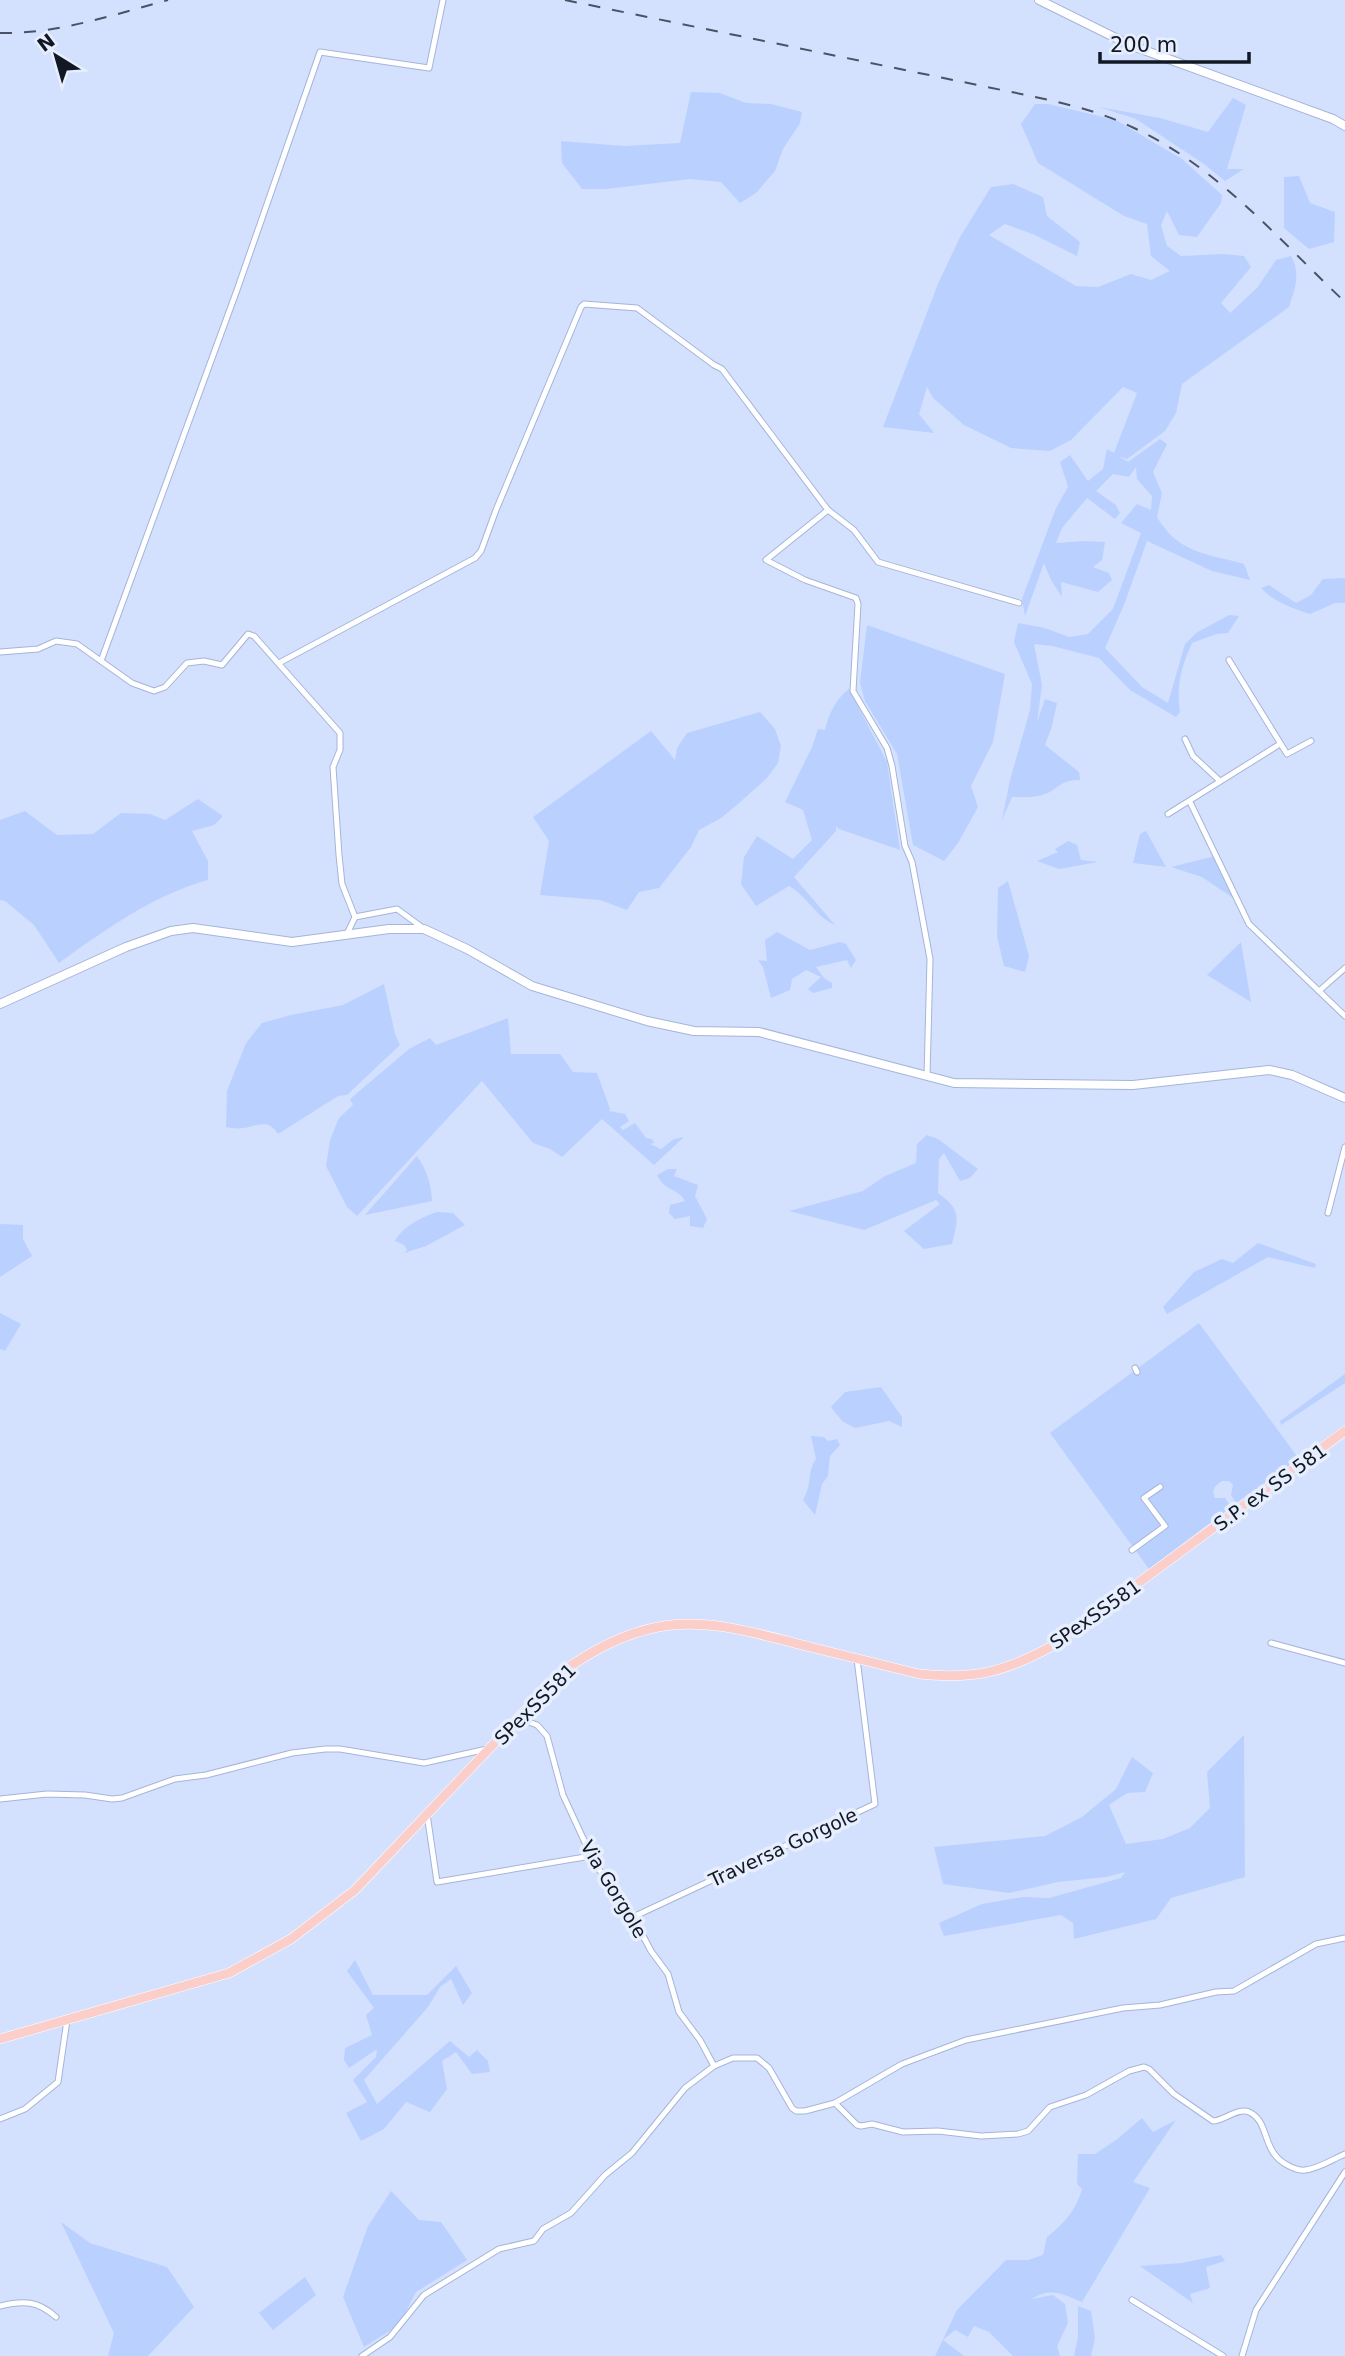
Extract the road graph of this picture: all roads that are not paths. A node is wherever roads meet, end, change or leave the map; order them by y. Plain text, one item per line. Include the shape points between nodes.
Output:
1 (443, 0) edge
2 (1039, 0) edge
3 (1345, 126) edge
4 (828, 510) junction
5 (1019, 603) dead end
6 (0, 652) edge
7 (1229, 660) dead end
8 (101, 661) junction
9 (279, 663) junction
10 (1185, 739) dead end
11 (1311, 741) dead end
12 (1280, 744) junction
13 (1220, 781) junction
14 (1189, 802) junction
15 (1168, 814) dead end
16 (355, 917) junction
17 (424, 929) junction
18 (346, 936) junction
19 (1345, 968) edge
20 (1319, 991) junction
21 (0, 1004) edge
22 (1345, 1016) edge
23 (927, 1077) junction
24 (1345, 1098) edge
25 (1345, 1147) edge
26 (1328, 1213) dead end
27 (1345, 1432) edge
28 (1160, 1487) dead end
29 (1195, 1542) joint
30 (1132, 1550) dead end
31 (1270, 1643) dead end
32 (857, 1658) junction
33 (1345, 1663) edge
34 (518, 1718) junction
35 (490, 1748) junction
36 (0, 1799) edge
37 (427, 1814) junction
38 (592, 1856) junction
39 (633, 1917) junction
40 (1345, 1938) edge
41 (67, 2020) junction
42 (0, 2039) edge
43 (714, 2066) junction
44 (835, 2103) junction
45 (0, 2119) edge
46 (1345, 2154) edge
47 (1345, 2172) edge
48 (1132, 2300) dead end
49 (0, 2306) edge
50 (56, 2318) dead end
51 (362, 2356) edge
52 (1223, 2356) edge
53 (1242, 2356) edge

1 - 8 street via 429,68 320,52
2 - 3 street via 1130,45
4 - 5 street via 854,530 878,562
4 - 9 street via 722,369 637,308 584,304 481,551
4 - 23 street via 766,560 856,598 858,604 853,691 887,748 930,960
6 - 8 street via 38,649 56,641 77,643
7 - 12 street
8 - 9 street via 132,684 154,691 165,687 187,663 222,665 248,635
9 - 16 street via 340,733 333,767 338,843 342,884
10 - 13 street via 1192,757
11 - 12 street via 1287,754
12 - 13 street
13 - 14 street
14 - 15 street
14 - 20 street via 1250,924
16 - 17 street via 397,909
16 - 18 street
17 - 18 street
17 - 23 street via 532,986 635,1017 694,1031 759,1032
18 - 21 street via 292,942 192,928 171,931
19 - 20 street
20 - 22 street
23 - 24 street via 954,1083 1133,1085 1269,1070
25 - 26 street
27 - 29 main road, S.P. ex SS 581
28 - 30 street via 1144,1498 1165,1526
29 - 32 main road, SPexSS581 via 1054,1645 1004,1669 944,1677
31 - 33 street
32 - 34 main road, SPexSS581 via 746,1631 658,1626 588,1654 562,1672
32 - 39 street, Traversa Gorgole via 875,1804
34 - 35 main road, SPexSS581
34 - 38 street, Via Gorgole via 537,1725 547,1736 563,1795
35 - 36 street via 424,1763 326,1749 175,1779 122,1798 47,1794
35 - 37 main road, SPexSS581
37 - 38 street via 437,1882
37 - 41 main road, SPexSS581 via 355,1890 269,1953 229,1973
38 - 39 street, Via Gorgole
39 - 43 street, Via Gorgole via 668,1973 679,2012
40 - 44 street via 1315,1944 1234,1991 966,2040 901,2064
41 - 42 main road, SPexSS581
41 - 45 street via 58,2082 25,2109
43 - 44 street via 733,2058 757,2058 769,2068 796,2111
43 - 51 street via 685,2088 632,2153 570,2213 543,2229 534,2241 499,2249 424,2295 390,2337
44 - 46 street via 861,2126 981,2136 1018,2134 1028,2131 1051,2107 1144,2067 1213,2121 1248,2112 1262,2125 1275,2157 1297,2169 1311,2169
47 - 53 street via 1256,2310
48 - 52 street
49 - 50 street via 36,2304

